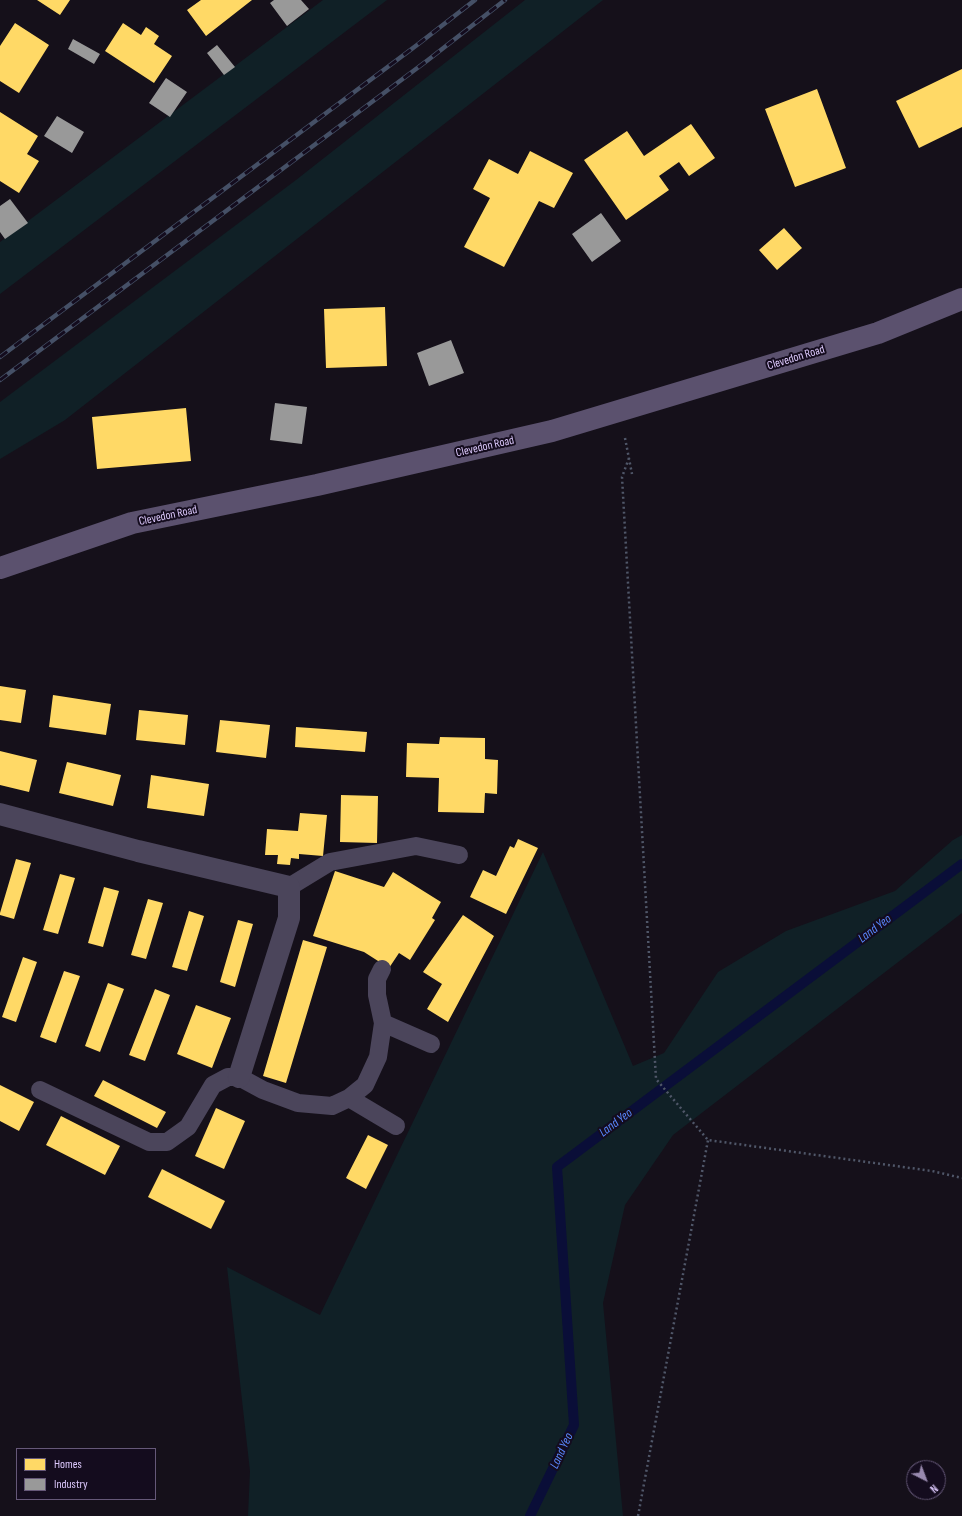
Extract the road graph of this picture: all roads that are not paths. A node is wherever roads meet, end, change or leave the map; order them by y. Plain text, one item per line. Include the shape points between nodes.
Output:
1 (962, 299) edge
2 (0, 568) edge
3 (0, 814) edge
4 (460, 855) dead end
5 (289, 888) junction
6 (382, 970) dead end
7 (382, 1023) junction
8 (431, 1044) dead end
9 (239, 1077) junction
10 (40, 1090) dead end
11 (349, 1098) junction
12 (396, 1126) dead end

1 - 2 main road, Clevedon Road via 878,333 560,429 317,485 132,523
3 - 5 street
4 - 5 lane via 416,846 330,862
5 - 9 street via 290,918
6 - 7 lane via 377,979 377,995
7 - 8 lane
7 - 11 lane via 375,1064 365,1085
9 - 10 lane via 228,1077 213,1085 188,1127 167,1142 149,1142
9 - 11 lane via 263,1090 298,1103 332,1106
11 - 12 lane

